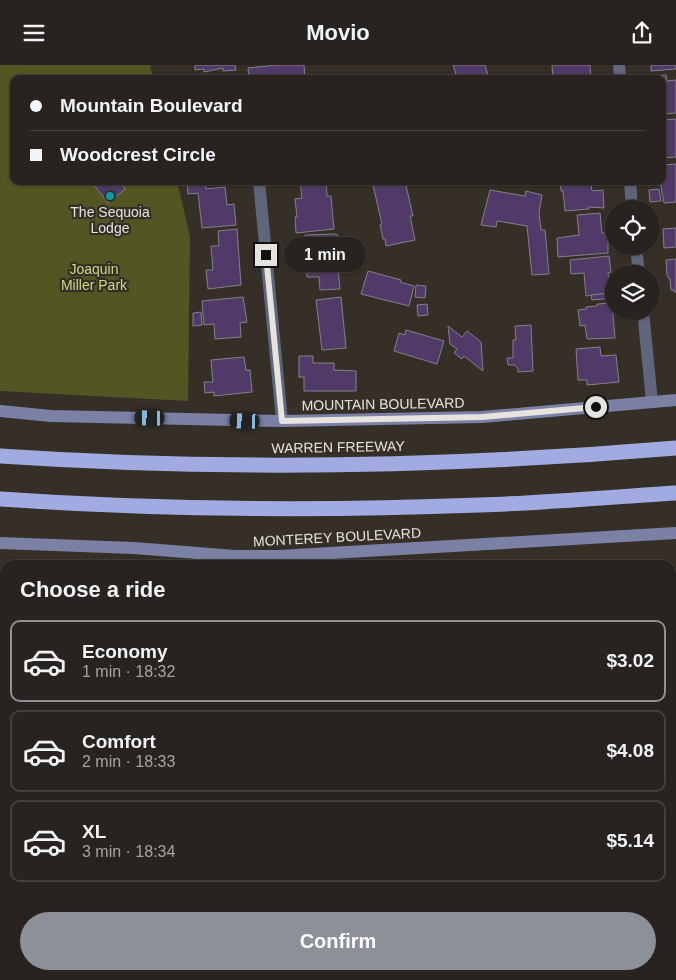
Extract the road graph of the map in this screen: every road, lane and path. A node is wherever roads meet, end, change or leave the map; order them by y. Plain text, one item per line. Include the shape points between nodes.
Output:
1 (259, 185) edge
2 (630, 185) edge
3 (631, 200) edge
4 (644, 320) edge
5 (676, 400) edge
6 (652, 402) junction
7 (0, 411) edge
8 (282, 421) junction
9 (676, 449) edge
10 (0, 456) edge
11 (676, 493) edge
12 (0, 499) edge
13 (676, 533) edge
14 (0, 543) edge

1 - 8 street
2 - 3 street
4 - 6 street
5 - 6 street, MOUNTAIN BOULEVARD
6 - 8 street, MOUNTAIN BOULEVARD via 482,417
7 - 8 street, MOUNTAIN BOULEVARD via 51,416
9 - 10 highway, WARREN FREEWAY via 481,461 342,464 202,464
11 - 12 highway via 480,505 342,508 201,507
13 - 14 street, MONTEREY BOULEVARD via 270,556

